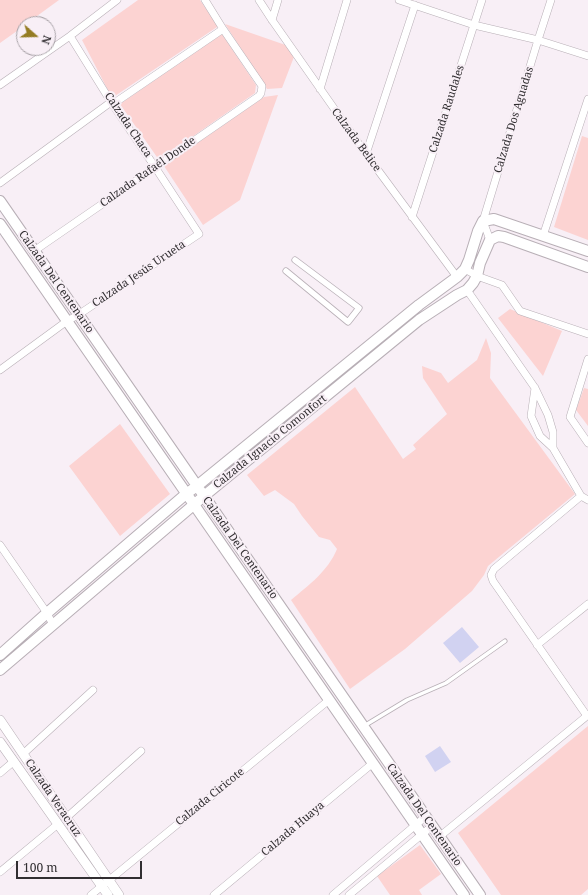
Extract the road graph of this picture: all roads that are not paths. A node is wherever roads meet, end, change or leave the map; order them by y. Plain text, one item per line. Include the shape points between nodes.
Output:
1 (117, 0) edge
2 (205, 0) edge
3 (259, 0) edge
4 (278, 0) edge
5 (348, 0) edge
6 (399, 0) edge
7 (482, 0) edge
8 (551, 0) edge
9 (415, 5) junction
10 (272, 20) junction
11 (474, 25) junction
12 (222, 29) junction
13 (70, 36) junction
14 (538, 40) junction
15 (588, 56) edge
16 (0, 85) edge
17 (320, 89) junction
18 (588, 99) edge
19 (112, 103) junction
20 (366, 154) junction
21 (156, 167) junction
22 (0, 183) edge
23 (0, 201) edge
24 (412, 217) junction
25 (483, 221) junction
26 (0, 224) edge
27 (199, 234) joint
28 (543, 236) junction
29 (490, 240) junction
30 (34, 251) junction
31 (588, 251) edge
32 (295, 260) dead end
33 (588, 267) edge
34 (465, 269) junction
35 (286, 271) dead end
36 (457, 277) junction
37 (472, 283) junction
38 (78, 315) junction
39 (67, 321) junction
40 (588, 334) edge
41 (588, 359) edge
42 (0, 370) edge
43 (535, 388) junction
44 (588, 442) edge
45 (553, 448) junction
46 (197, 486) junction
47 (186, 494) junction
48 (204, 496) junction
49 (581, 496) junction
50 (588, 500) edge
51 (194, 505) junction
52 (0, 545) edge
53 (588, 604) edge
54 (47, 613) junction
55 (53, 625) junction
56 (505, 641) dead end
57 (537, 645) junction
58 (0, 655) edge
59 (0, 670) edge
60 (93, 690) dead end
61 (329, 700) junction
62 (587, 715) edge
63 (0, 720) edge
64 (363, 726) junction
65 (0, 742) edge
66 (141, 751) dead end
67 (23, 754) junction
68 (13, 762) junction
69 (373, 763) junction
70 (0, 773) edge
71 (425, 816) junction
72 (66, 818) junction
73 (58, 824) junction
74 (416, 825) junction
75 (432, 826) junction
76 (422, 834) junction
77 (439, 837) junction
78 (0, 872) edge
79 (105, 883) junction
80 (91, 895) edge
81 (108, 895) edge
82 (119, 895) edge
83 (214, 895) edge
84 (333, 895) edge
85 (349, 895) edge
86 (464, 895) edge
87 (480, 895) edge

1 - 13 street
2 - 12 street
3 - 10 street, Calzada Belice
4 - 10 street
5 - 17 street
6 - 9 street
7 - 11 street, Calzada Raudales
8 - 14 street, Calzada Dos Aguadas
9 - 11 street
9 - 20 street
10 - 17 street, Calzada Belice
11 - 14 street
11 - 24 street, Calzada Raudales
12 - 19 street
12 - 21 street, Calzada Rafaél Donde via 262,86 261,92 259,96
13 - 16 street
13 - 19 street, Calzada Chaca
14 - 15 street
14 - 25 street, Calzada Dos Aguadas
17 - 20 street, Calzada Belice
18 - 28 street
19 - 21 street, Calzada Chaca
19 - 22 street
20 - 24 street, Calzada Belice
21 - 27 street, Calzada Chaca
21 - 30 street, Calzada Rafaél Donde
23 - 30 main road, Calzada Del Centenario
24 - 36 street, Calzada Belice
25 - 28 main road via 494,219
25 - 29 street
25 - 34 main road
26 - 39 main road, Calzada Del Centenario
27 - 38 street, Calzada Jesús Urueta
28 - 31 main road
29 - 33 main road via 498,236 504,237
29 - 37 main road
30 - 38 main road, Calzada Del Centenario
32 - 35 street via 359,308 348,322
34 - 36 main road, Calzada Ignacio Comonfort
34 - 37 street
36 - 46 main road, Calzada Ignacio Comonfort
37 - 40 street via 502,285 520,310
37 - 43 street
37 - 48 main road, Calzada Ignacio Comonfort via 419,320
38 - 39 street, Calzada Jesús Urueta
38 - 46 main road, Calzada Del Centenario
39 - 42 street, Calzada Jesús Urueta
39 - 47 main road, Calzada Del Centenario
41 - 44 street via 570,417
43 - 45 street via 548,415 553,432
43 - 45 street via 532,416 540,436
45 - 49 street
46 - 47 main road, Calzada Ignacio Comonfort
46 - 48 main road, Calzada Del Centenario
47 - 51 main road, Calzada Del Centenario
47 - 54 main road, Calzada Ignacio Comonfort
48 - 51 main road, Calzada Ignacio Comonfort
48 - 64 main road, Calzada Del Centenario
49 - 50 street
49 - 57 street via 494,569 491,575
51 - 55 main road, Calzada Ignacio Comonfort
51 - 61 main road, Calzada Del Centenario
52 - 54 street
53 - 57 street
54 - 55 street
54 - 58 main road, Calzada Ignacio Comonfort
55 - 59 main road, Calzada Ignacio Comonfort
56 - 64 lane via 446,683 406,700
57 - 62 street
60 - 67 street
61 - 69 main road, Calzada Del Centenario
61 - 79 street, Calzada Ciricote
62 - 77 street
63 - 67 street, Calzada Veracruz
64 - 71 main road, Calzada Del Centenario
65 - 68 street, Calzada Veracruz
66 - 72 street
67 - 72 street, Calzada Veracruz
68 - 70 street
68 - 73 street, Calzada Veracruz
69 - 74 main road, Calzada Del Centenario
69 - 83 street, Calzada Huaya
71 - 74 street
71 - 75 main road, Calzada Del Centenario
72 - 79 street, Calzada Veracruz
73 - 78 street
73 - 79 street, Calzada Veracruz
74 - 76 main road, Calzada Del Centenario
74 - 84 street
75 - 76 street
75 - 77 main road, Calzada Del Centenario
76 - 85 street
76 - 86 main road, Calzada Del Centenario
77 - 87 main road, Calzada Del Centenario
79 - 80 street, Calzada Ciricote
79 - 81 street, Calzada Veracruz
79 - 82 street, Calzada Veracruz

